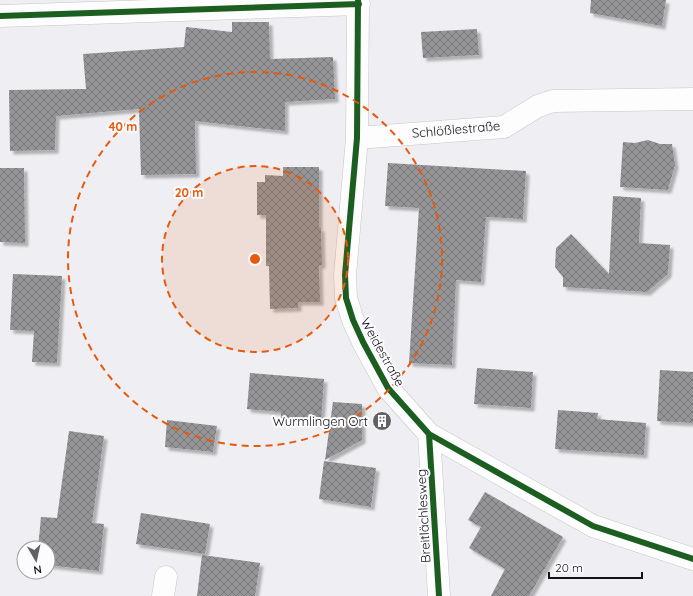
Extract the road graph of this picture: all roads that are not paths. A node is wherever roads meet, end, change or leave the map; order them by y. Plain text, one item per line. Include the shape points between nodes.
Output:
1 (358, 2) edge
2 (0, 16) edge
3 (693, 99) edge
4 (357, 138) junction
5 (430, 434) junction
6 (693, 559) edge
7 (439, 596) edge

1 - 2 street
1 - 4 street, Weidestraße
3 - 4 street, Schlößlestraße via 553,101 538,106 504,127
4 - 5 street, Weidestraße via 345,275 346,298 362,342 388,388
5 - 6 street, Weidestraße via 599,529
5 - 7 street, Breitlächlesweg

